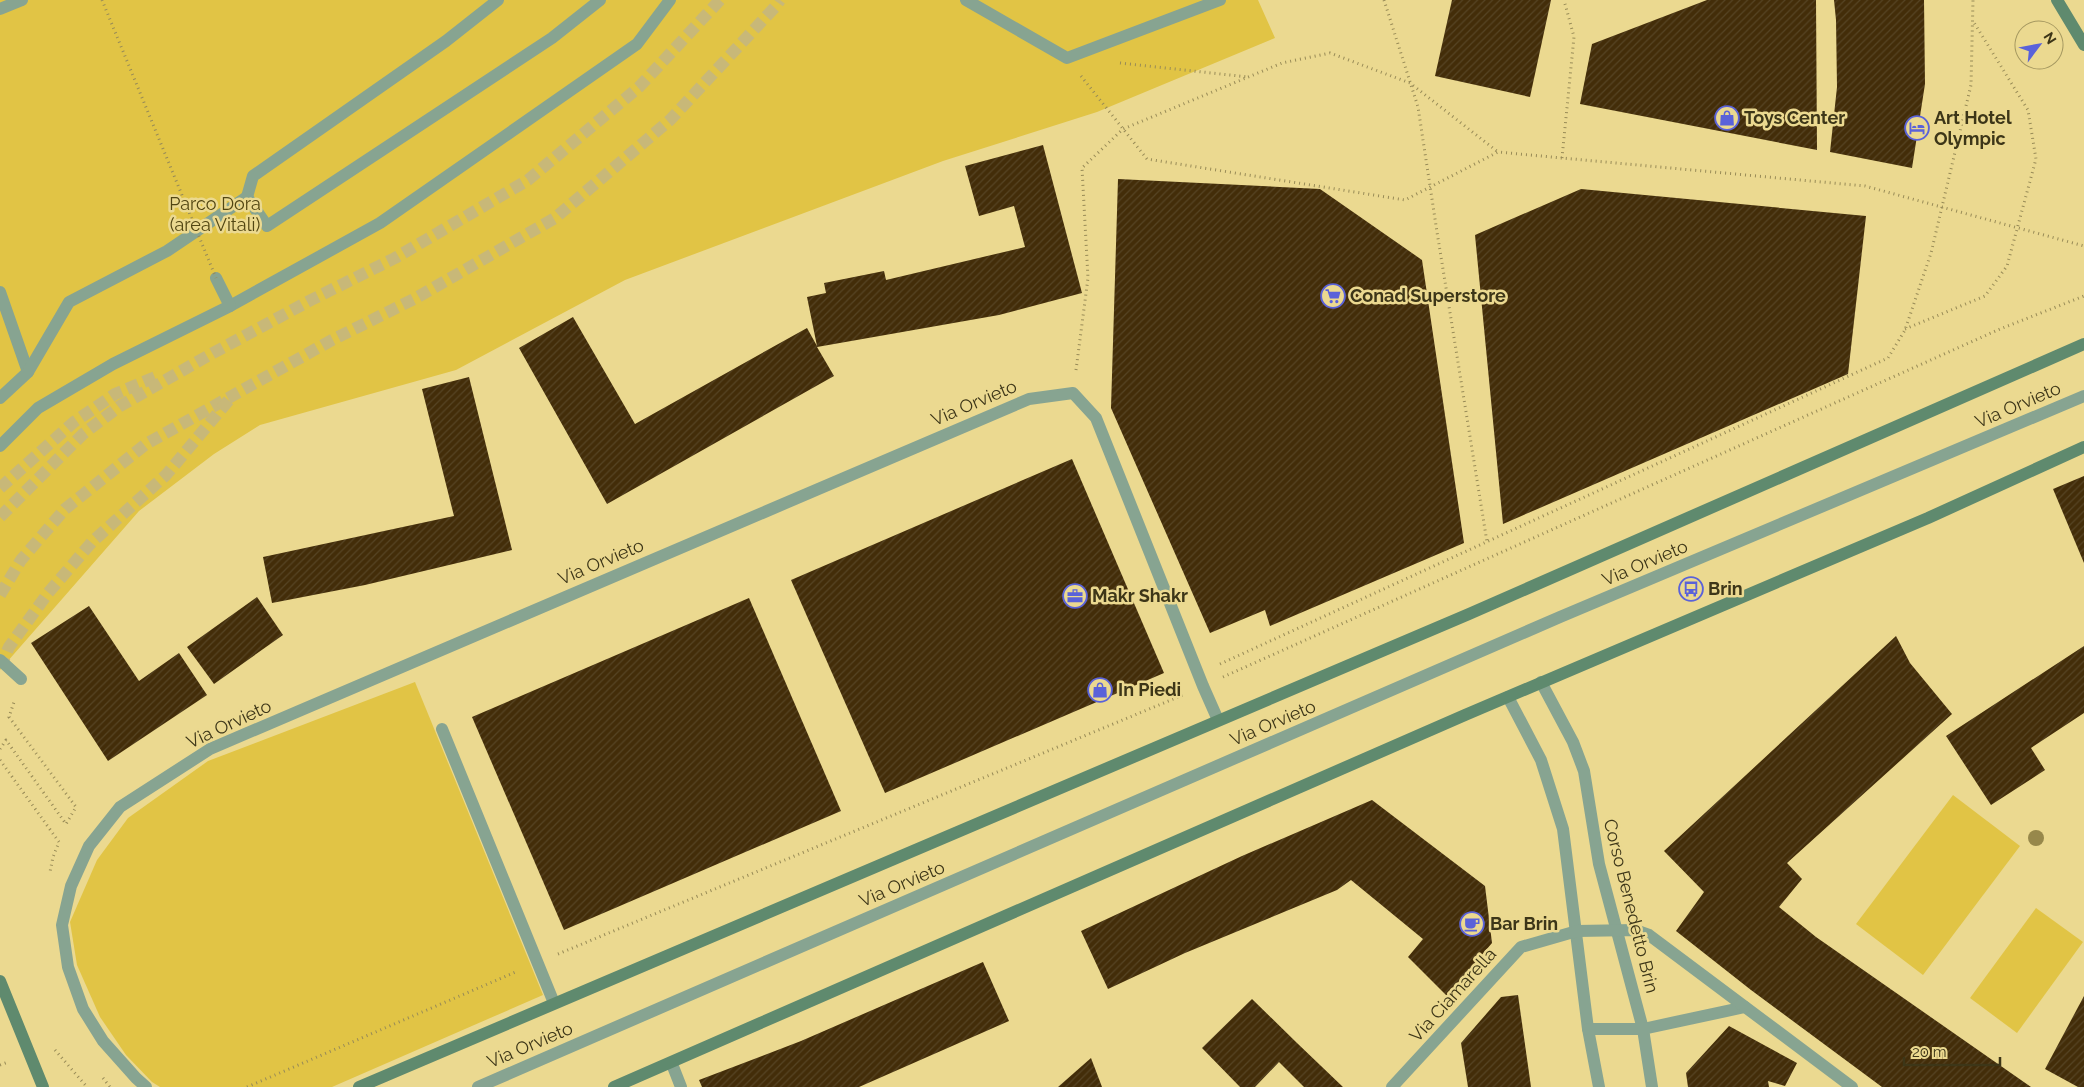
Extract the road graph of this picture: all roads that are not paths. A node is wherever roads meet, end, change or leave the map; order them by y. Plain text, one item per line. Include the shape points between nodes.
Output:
1 (22, 0) edge
2 (498, 0) edge
3 (600, 0) edge
4 (670, 0) edge
5 (966, 0) edge
6 (1220, 0) edge
7 (2057, 0) edge
8 (0, 8) edge
9 (2084, 45) edge
10 (247, 197) junction
11 (216, 278) road end
12 (0, 292) edge
13 (230, 306) junction
14 (2084, 344) edge
15 (28, 372) junction
16 (2084, 396) edge
17 (0, 398) edge
18 (0, 446) edge
19 (2084, 447) edge
20 (0, 660) edge
21 (21, 679) road end
22 (1542, 682) junction
23 (1508, 697) junction
24 (1218, 720) junction
25 (442, 729) dead end
26 (1618, 930) junction
27 (1577, 931) junction
28 (0, 981) edge
29 (554, 1003) junction
30 (1744, 1007) junction
31 (1588, 1029) junction
32 (1643, 1029) junction
33 (672, 1064) junction
34 (43, 1087) edge
35 (146, 1087) edge
36 (359, 1087) edge
37 (478, 1087) edge
38 (614, 1087) edge
39 (680, 1087) edge
40 (1392, 1087) edge
41 (1599, 1087) edge
42 (1652, 1087) edge
43 (1852, 1087) edge

1 - 8 street
2 - 10 street via 446,41 253,176
3 - 10 street via 552,38 267,226
4 - 13 street via 637,44 380,223
5 - 6 street via 1067,58
7 - 9 street
10 - 15 street via 168,251 69,302
11 - 13 street
12 - 15 street
13 - 18 street via 113,364 38,408
14 - 24 street, Via Orvieto via 1630,544
15 - 17 street
16 - 37 street, Via Orvieto via 1560,617
19 - 22 street via 1928,518
20 - 21 street
22 - 23 street
22 - 26 street, Corso Benedetto Brin via 1584,771 1599,864
23 - 27 street via 1541,760 1563,829
23 - 33 street
24 - 29 street, Via Orvieto
24 - 35 street, Via Orvieto via 1096,418 1073,393 1029,399 210,749 120,807 89,846 71,886 62,926 68,968 83,1008 102,1041
25 - 29 street
26 - 27 street, Via Ciamarella
26 - 30 street, Via Ciamarella via 1635,930 1649,935
26 - 32 street, Corso Benedetto Brin
27 - 31 street
27 - 40 street, Via Ciamarella via 1521,947
28 - 34 street
29 - 36 street, Via Orvieto
30 - 32 street
30 - 43 street, Via Ciamarella
31 - 32 street
31 - 41 street
32 - 42 street, Corso Benedetto Brin
33 - 38 street
33 - 39 street

